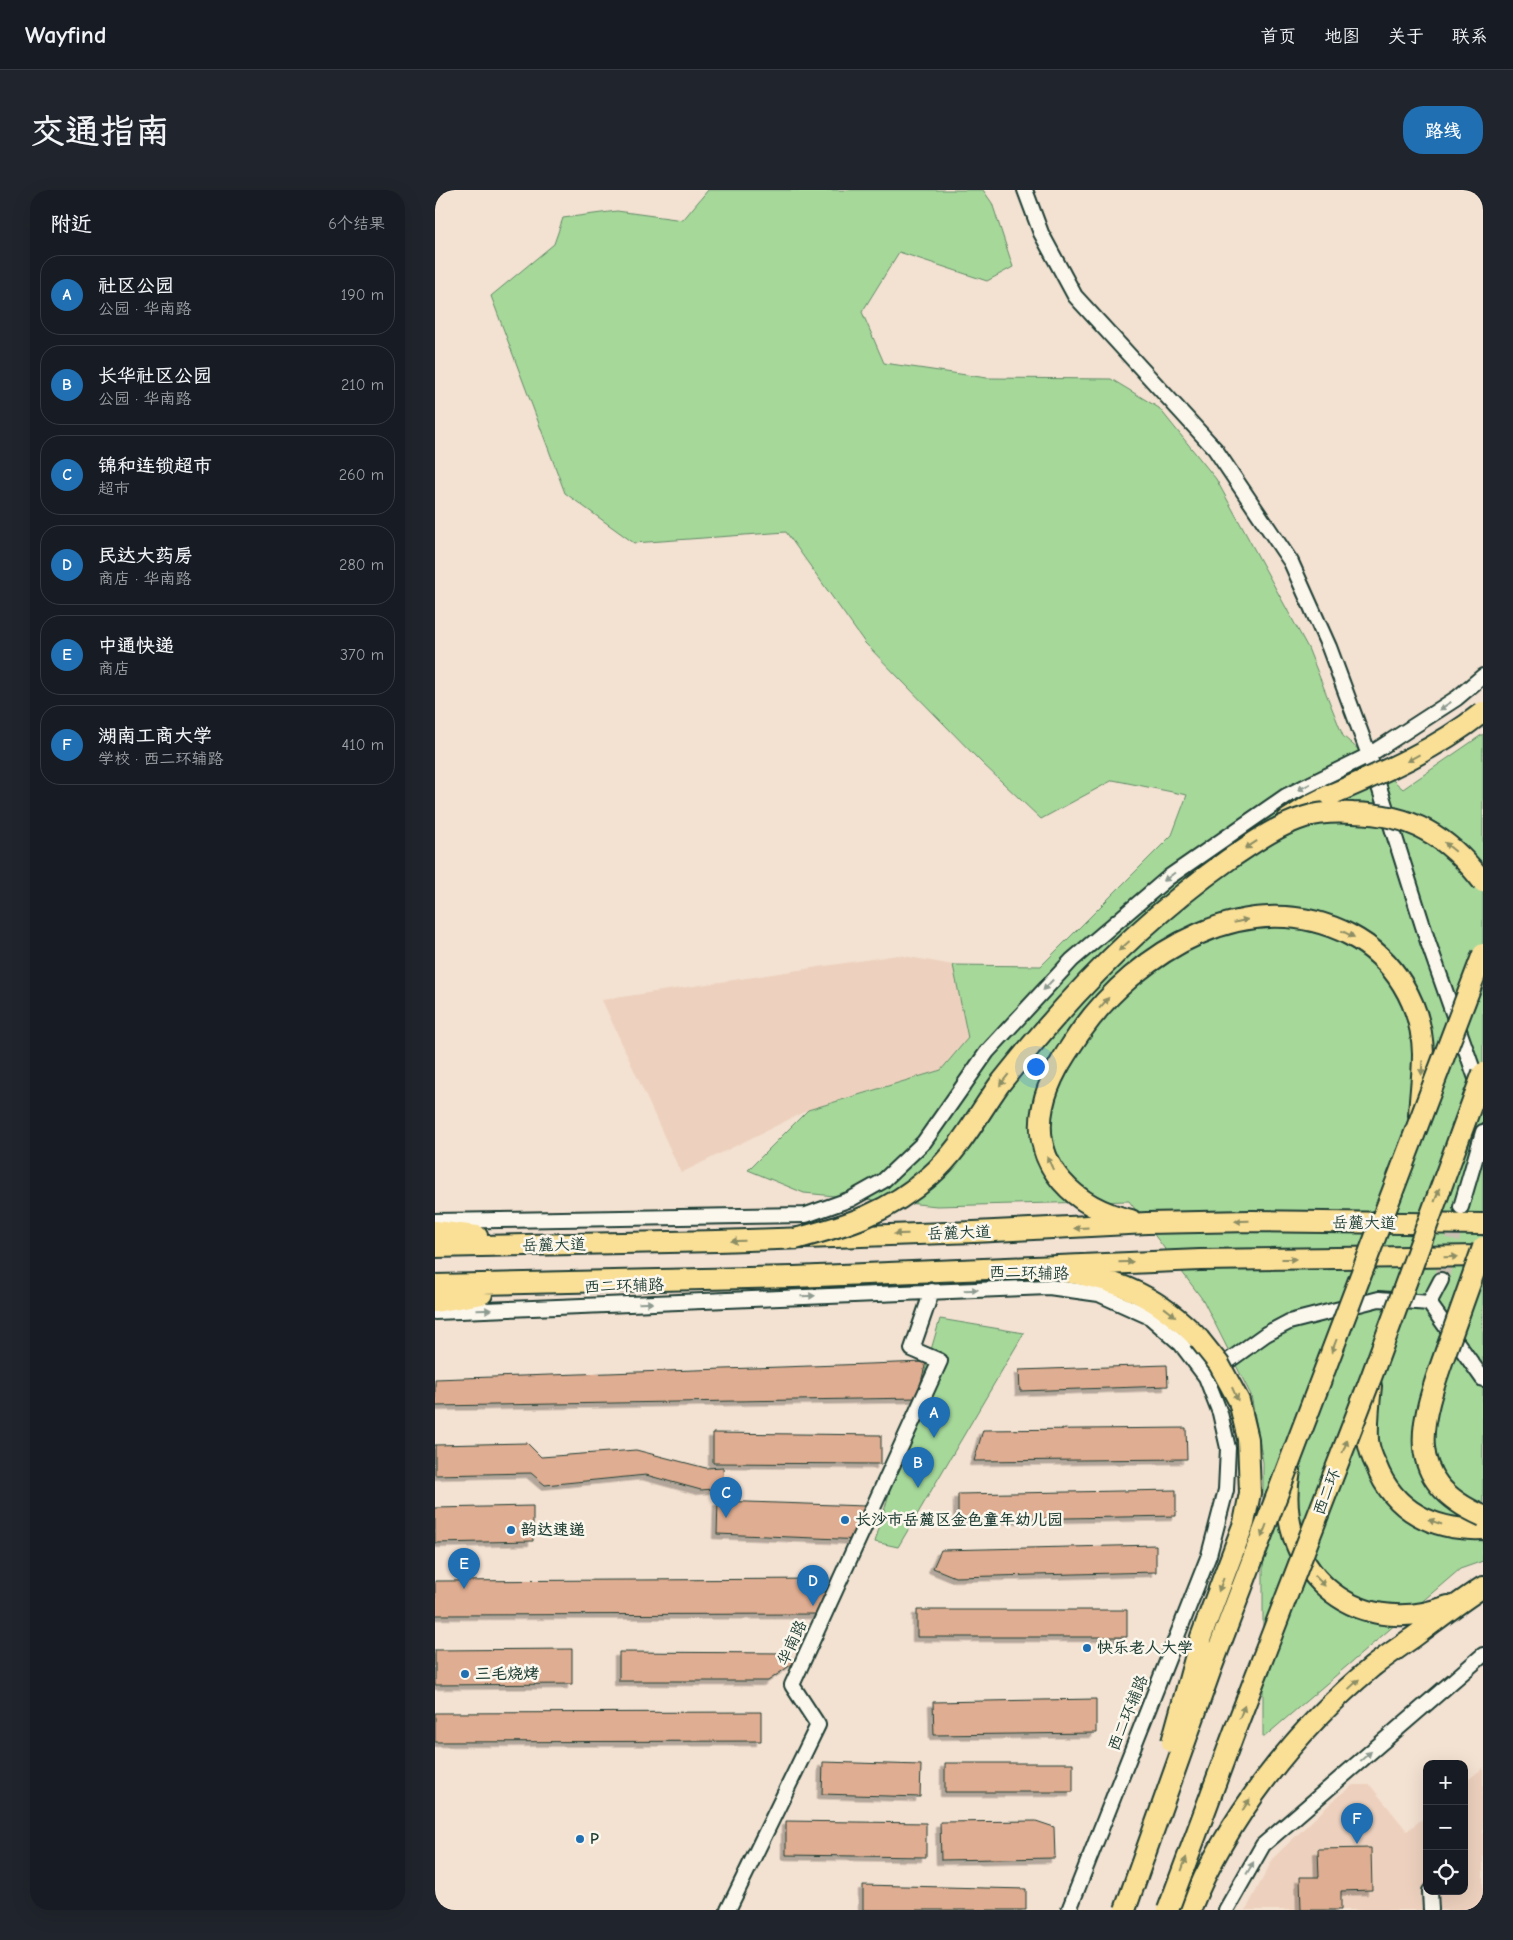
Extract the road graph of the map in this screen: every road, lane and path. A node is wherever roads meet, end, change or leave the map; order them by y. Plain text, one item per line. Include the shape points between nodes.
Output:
1 (1025, 190) edge
2 (1483, 676) edge
3 (1483, 712) edge
4 (1369, 755) junction
5 (1272, 830) junction
6 (1483, 882) edge
7 (1483, 954) edge
8 (1483, 1073) edge
9 (1483, 1100) edge
10 (1419, 1120) junction
11 (1483, 1132) edge
12 (1461, 1207) tunnel mouth
13 (435, 1220) edge
14 (1147, 1223) junction
15 (1483, 1224) edge
16 (435, 1231) edge
17 (795, 1238) junction
18 (545, 1244) junction
19 (435, 1247) edge
20 (1483, 1247) edge
21 (1483, 1256) edge
22 (1025, 1266) junction
23 (1441, 1280) tunnel mouth
24 (548, 1283) junction
25 (435, 1285) edge
26 (932, 1291) junction
27 (435, 1302) edge
28 (1429, 1303) junction
29 (435, 1312) edge
30 (1372, 1376) junction
31 (1206, 1377) junction
32 (1483, 1379) edge
33 (1293, 1456) junction
34 (1483, 1516) edge
35 (1483, 1529) edge
36 (1483, 1588) edge
37 (1463, 1600) junction
38 (1483, 1655) edge
39 (1176, 1888) junction
40 (1430, 1895) edge
41 (728, 1910) edge
42 (1069, 1910) edge
43 (1125, 1910) edge
44 (1168, 1910) edge
45 (1172, 1910) edge
46 (1190, 1910) edge
47 (1226, 1910) edge
48 (1431, 1910) edge

1 - 4 street via 1041,233 1075,296 1215,449 1291,562 1329,647
2 -> 4 street via 1457,698
3 -> 5 highway, bridge via 1438,744 1404,763 1312,804
4 - 9 street via 1428,942
4 -> 13 street via 1286,796 1169,877 1071,960 987,1052 924,1142 883,1180 851,1199 806,1215
6 -> 5 highway, bridge via 1468,862 1437,836 1400,819 1372,813 1326,813 1307,816
5 -> 17 highway, bridge via 1201,879 1119,950 1037,1040 931,1175 905,1196 873,1215
7 - 10 highway, bridge
30 -> 8 highway, 西二环, bridge
14 -> 10 highway via 1109,1214 1088,1204 1057,1177 1043,1144 1041,1125 1045,1098 1062,1060 1085,1024 1109,997 1131,976 1177,944 1198,934 1241,920 1280,916 1323,923 1372,949 1402,984 1420,1028 1423,1053
10 -> 33 highway, bridge
11 - 12 street
15 -> 14 highway, 岳麓大道
14 -> 17 highway, 岳麓大道
16 - 18 highway
17 -> 18 highway, 岳麓大道
18 - 19 highway, 岳麓大道
20 - 34 highway, bridge via 1430,1397 1424,1432 1425,1456 1435,1480 1451,1499
22 -> 21 highway
22 - 24 highway
22 -> 43 highway, bridge via 1072,1273 1123,1286 1165,1308 1184,1323 1219,1364 1239,1400 1248,1438 1250,1493 1244,1523 1201,1637
23 - 28 street
24 - 25 highway
24 - 27 highway
29 -> 26 street, 西二环辅路
26 -> 31 street, 西二环辅路 via 1049,1287 1099,1294 1150,1317 1181,1344
26 - 41 street, 华南路 via 911,1349 940,1361 792,1685 818,1726
28 - 31 street via 1379,1299 1289,1322 1266,1334
28 - 32 street
35 -> 30 highway via 1462,1530 1437,1524 1415,1514 1388,1490 1369,1442
39 -> 30 highway, 西二环, bridge
31 - 42 street, 西二环辅路 via 1221,1413 1229,1448 1226,1490 1209,1555
33 -> 37 highway, bridge via 1288,1483 1290,1523 1305,1565 1321,1583 1339,1598 1378,1614 1423,1613
33 -> 43 highway, bridge via 1211,1666
36 - 37 highway
46 -> 37 highway via 1229,1832 1257,1789 1294,1745 1373,1666
47 -> 38 street via 1263,1845
39 - 44 highway, 西二环, bridge
39 - 45 highway, bridge
40 - 48 street

